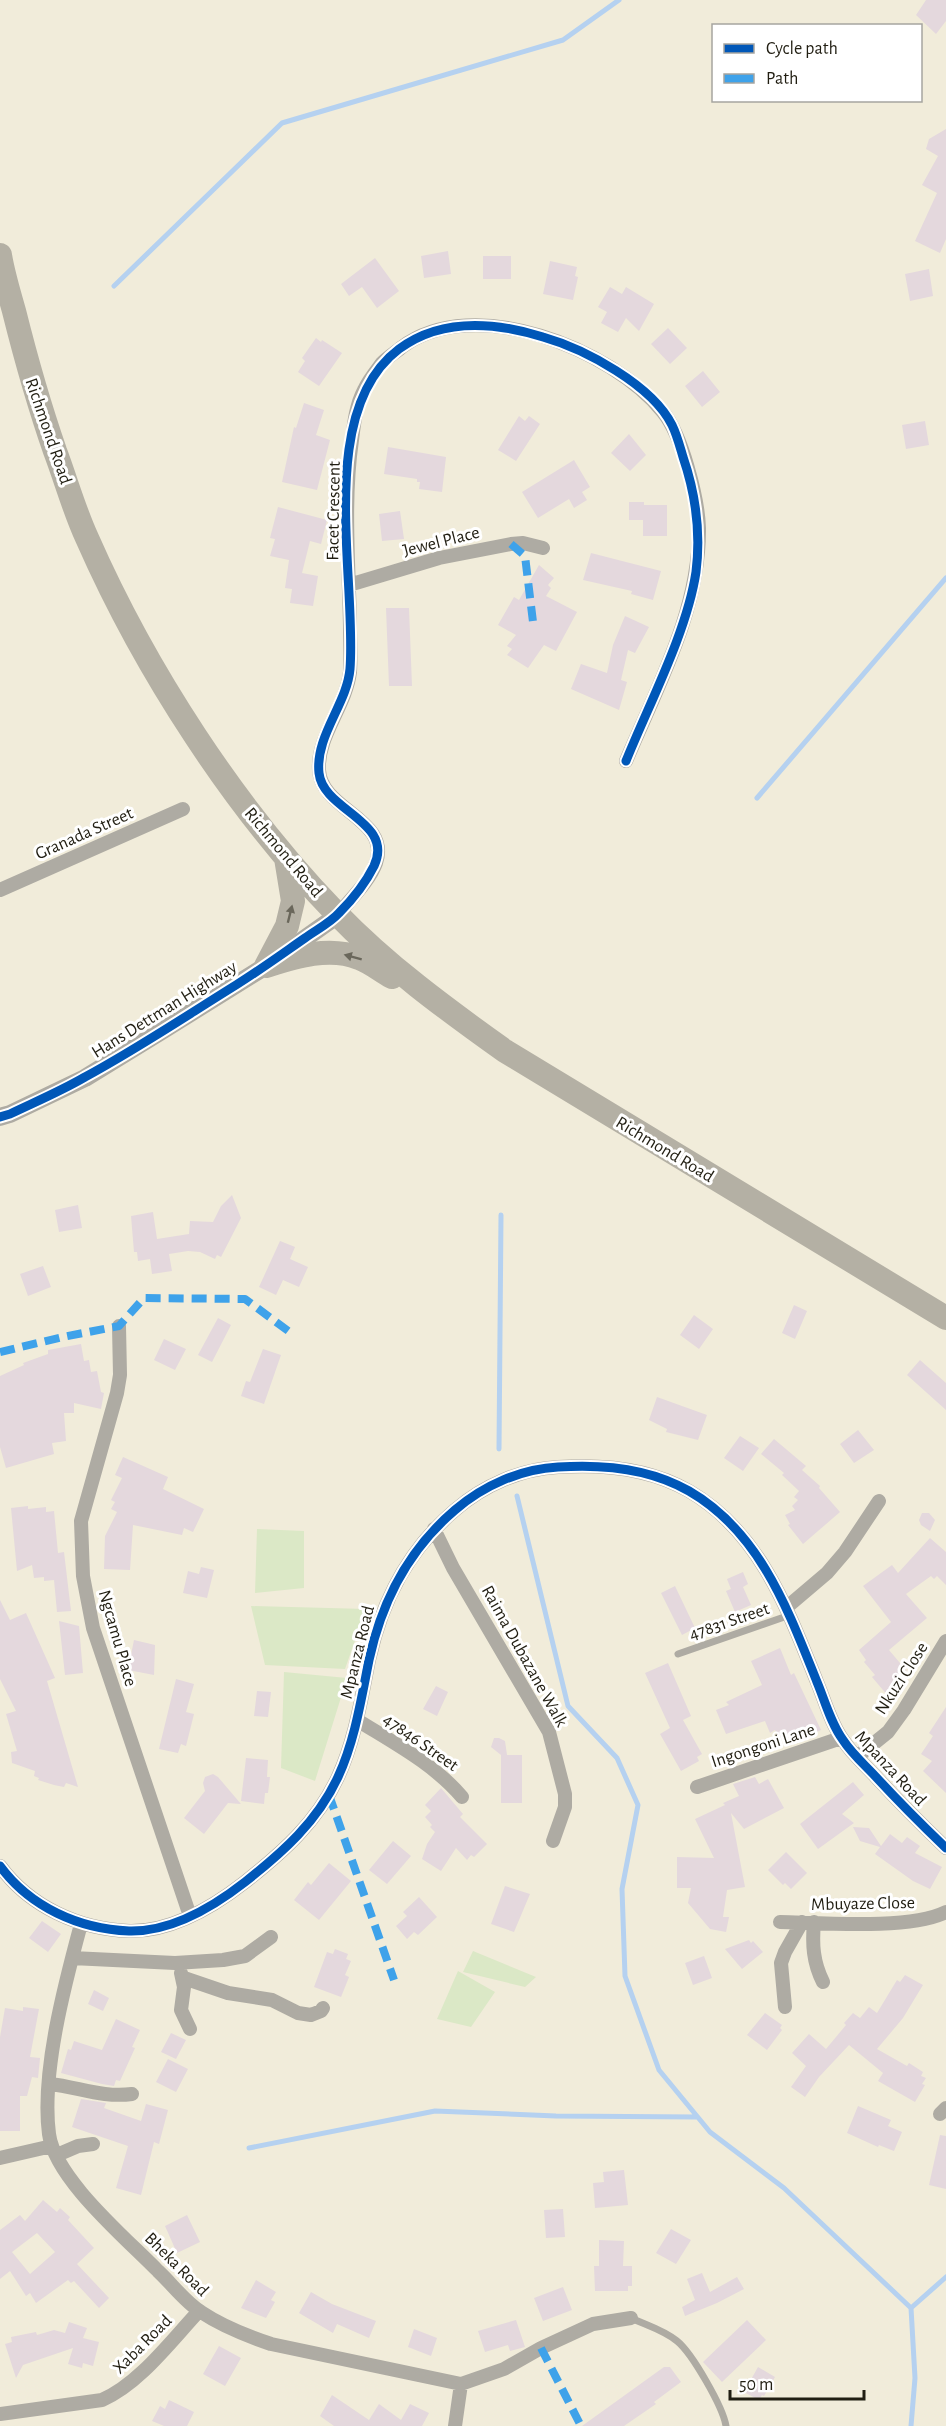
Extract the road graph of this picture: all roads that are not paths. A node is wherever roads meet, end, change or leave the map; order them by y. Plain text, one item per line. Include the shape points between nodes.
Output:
1 (0, 255) edge
2 (543, 548) dead end
3 (349, 585) junction
4 (626, 761) dead end
5 (183, 809) dead end
6 (286, 857) junction
7 (0, 890) edge
8 (338, 915) junction
9 (266, 966) junction
10 (441, 1005) junction
11 (0, 1117) edge
12 (946, 1318) edge
13 (120, 1326) dead end
14 (879, 1502) dead end
15 (434, 1529) junction
16 (788, 1611) junction
17 (946, 1641) edge
18 (678, 1654) dead end
19 (357, 1720) junction
20 (841, 1738) junction
21 (857, 1757) junction
22 (696, 1787) dead end
23 (462, 1797) dead end
24 (553, 1841) dead end
25 (946, 1848) edge
26 (0, 1866) edge
27 (946, 1912) edge
28 (190, 1916) junction
29 (780, 1922) dead end
30 (808, 1922) junction
31 (81, 1924) junction
32 (271, 1937) dead end
33 (72, 1958) junction
34 (175, 1964) junction
35 (184, 1978) junction
36 (823, 1982) dead end
37 (784, 2007) dead end
38 (323, 2008) dead end
39 (190, 2029) dead end
40 (50, 2084) junction
41 (132, 2094) dead end
42 (93, 2145) dead end
43 (54, 2150) junction
44 (0, 2158) edge
45 (199, 2311) junction
46 (631, 2318) joint
47 (461, 2384) junction
48 (0, 2415) edge
49 (455, 2426) edge
50 (726, 2426) edge

1 - 6 highway, Richmond Road via 33,388 86,536 131,629 185,720
2 - 3 street, Jewel Place via 511,544 439,558
3 - 4 street, Facet Crescent via 345,526 355,417 364,390 384,360 416,336 460,325 509,327 578,349 638,385 672,424 693,488 699,527 695,574 683,622
3 - 8 street, Facet Crescent via 350,670 320,758 319,772 322,784 334,800 374,834 378,846 376,863
5 - 7 street, Granada Street
6 - 8 highway, Richmond Road
9 -> 6 highway via 286,926 293,901
8 - 9 street, Hans Dettman Highway
8 - 10 highway, Richmond Road
10 -> 9 highway via 358,957 315,953
9 - 11 street, Hans Dettman Highway via 85,1078
10 - 12 highway, Richmond Road via 515,1057
13 - 28 street, Ngcamu Place via 117,1393 81,1521 83,1576 93,1628
14 - 16 street via 845,1552
15 - 16 street, Mpanza Road via 474,1494 537,1468 590,1465 639,1472 687,1489 716,1509 748,1540
15 - 19 street, Mpanza Road via 388,1596
15 - 24 street, Raima Dubazane Walk via 549,1732 565,1794 565,1807
16 - 18 lane, 47831 Street
16 - 20 street, Mpanza Road
17 - 21 street, Nkuzi Close via 888,1732
19 - 23 street, 47846 Street via 429,1766
19 - 28 street, Mpanza Road via 340,1773 310,1824 229,1895
20 - 21 street, Mpanza Road
20 - 22 street, Ingongoni Lane
21 - 25 street, Mpanza Road
26 - 31 street, Mpanza Road via 31,1897
27 - 30 street, Mbuyaze Close via 920,1920
28 - 31 street, Mpanza Road via 157,1928 133,1931
29 - 30 street, Mbuyaze Close
30 - 36 street via 815,1964
30 - 37 street via 781,1963
31 - 33 street, Bheka Road
32 - 34 street via 235,1959
33 - 34 street
33 - 40 street, Bheka Road
34 - 35 street
35 - 38 street via 228,1993 272,2000 311,2016
35 - 39 street via 181,2010
40 - 41 street via 101,2095
40 - 43 street, Bheka Road via 49,2133
42 - 43 street
43 - 44 street
43 - 45 street, Bheka Road via 92,2205
45 - 47 street, Bheka Road via 271,2344
45 - 48 street, Xaba Road via 132,2382 113,2395 102,2400
46 - 47 street via 593,2324 504,2369
46 - 50 lane via 680,2343 719,2405
47 - 49 street

